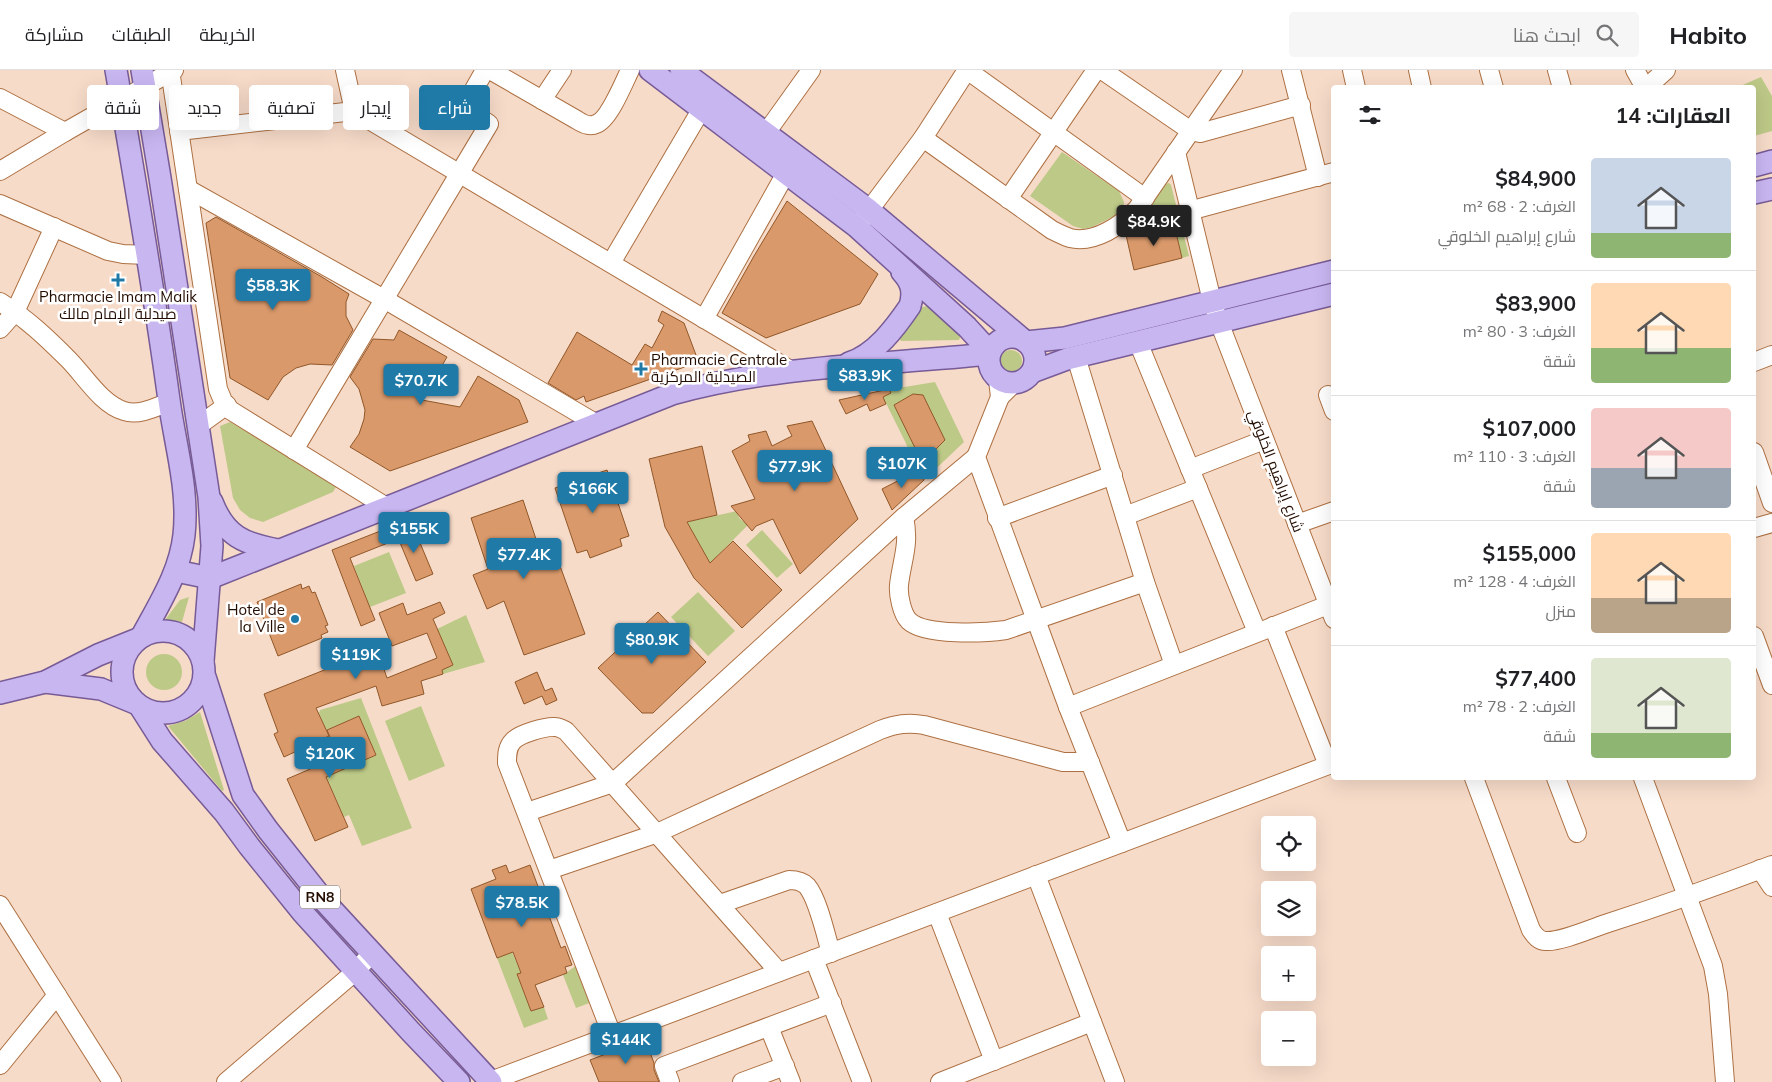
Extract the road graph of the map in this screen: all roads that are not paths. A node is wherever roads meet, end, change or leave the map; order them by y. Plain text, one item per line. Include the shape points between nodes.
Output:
1 (116, 70) edge
2 (345, 70) edge
3 (485, 70) edge
4 (490, 70) edge
5 (562, 70) edge
6 (630, 70) edge
7 (650, 70) edge
8 (811, 70) edge
9 (967, 70) edge
10 (1096, 70) edge
11 (1102, 70) edge
12 (1291, 70) edge
13 (1352, 70) edge
14 (1418, 70) edge
15 (1488, 70) edge
16 (1557, 70) edge
17 (1635, 70) edge
18 (1666, 70) edge
19 (172, 71) edge
20 (1230, 71) edge
21 (679, 74) edge
22 (143, 79) edge
23 (118, 85) edge
24 (348, 85) edge
25 (1355, 85) edge
26 (1421, 85) edge
27 (1493, 85) edge
28 (1561, 85) edge
29 (1643, 85) edge
30 (1648, 85) edge
31 (0, 98) edge
32 (542, 100) junction
33 (1301, 105) junction
34 (701, 110) junction
35 (343, 113) edge
36 (87, 119) edge
37 (126, 130) edge
38 (384, 130) edge
39 (179, 131) junction
40 (65, 132) junction
41 (1053, 132) junction
42 (1190, 132) junction
43 (766, 133) junction
44 (923, 138) junction
45 (1176, 152) junction
46 (1772, 161) edge
47 (1756, 165) edge
48 (0, 171) edge
49 (786, 173) junction
50 (1326, 174) edge
51 (459, 175) junction
52 (188, 187) junction
53 (162, 188) junction
54 (1772, 188) edge
55 (1756, 192) edge
56 (1145, 198) junction
57 (1008, 199) junction
58 (0, 204) edge
59 (1190, 211) junction
60 (863, 219) junction
61 (54, 227) junction
62 (884, 252) junction
63 (147, 255) junction
64 (611, 263) junction
65 (1331, 272) edge
66 (1331, 295) edge
67 (384, 299) junction
68 (1212, 301) junction
69 (0, 302) edge
70 (16, 312) junction
71 (704, 319) junction
72 (1219, 322) junction
73 (0, 329) edge
74 (1024, 340) junction
75 (1138, 342) junction
76 (1772, 355) edge
77 (1076, 357) junction
78 (1756, 361) edge
79 (838, 367) junction
80 (792, 371) junction
81 (1032, 372) junction
82 (997, 374) junction
83 (169, 402) junction
84 (227, 405) junction
85 (597, 424) junction
86 (198, 426) junction
87 (1264, 440) junction
88 (294, 450) junction
89 (976, 457) junction
90 (1756, 458) edge
91 (1190, 469) junction
92 (1113, 475) junction
93 (1198, 488) junction
94 (209, 497) junction
95 (1772, 503) edge
96 (388, 508) junction
97 (1331, 511) edge
98 (1124, 516) junction
99 (904, 518) junction
100 (997, 518) junction
101 (1772, 523) edge
102 (1297, 524) junction
103 (1756, 527) edge
104 (278, 550) junction
105 (176, 571) junction
106 (210, 578) junction
107 (1145, 582) junction
108 (1331, 612) edge
109 (1036, 620) junction
110 (1265, 629) junction
111 (140, 638) junction
112 (1756, 644) edge
113 (1174, 665) junction
114 (204, 669) junction
115 (1764, 678) edge
116 (45, 682) junction
117 (0, 693) edge
118 (138, 705) junction
119 (1068, 707) junction
120 (1090, 762) junction
121 (1331, 764) edge
122 (1475, 780) edge
123 (1557, 780) edge
124 (1644, 780) edge
125 (612, 783) junction
126 (243, 796) junction
127 (224, 812) junction
128 (527, 812) junction
129 (1577, 833) dead end
130 (655, 834) junction
131 (1122, 843) junction
132 (1766, 867) edge
133 (549, 870) junction
134 (1036, 875) junction
135 (1772, 887) edge
136 (1688, 897) junction
137 (0, 904) edge
138 (720, 904) junction
139 (937, 913) junction
140 (831, 953) junction
141 (371, 954) junction
142 (814, 959) junction
143 (356, 971) junction
144 (778, 972) junction
145 (57, 995) junction
146 (832, 1003) junction
147 (1092, 1022) junction
148 (769, 1027) junction
149 (612, 1035) junction
150 (994, 1061) junction
151 (0, 1065) edge
152 (788, 1074) edge
153 (964, 1078) edge
154 (112, 1082) edge
155 (226, 1082) edge
156 (459, 1082) edge
157 (490, 1082) edge
158 (670, 1082) edge
159 (742, 1082) edge
160 (862, 1082) edge
161 (940, 1082) edge
162 (1115, 1082) edge
163 (1725, 1082) edge

1 - 23 main road
2 - 24 street
3 - 51 street via 464,107 489,124
4 - 32 street
5 - 32 street
6 - 32 street via 605,118 596,125 583,124
7 - 21 main road
8 - 43 street
9 - 41 street
9 - 44 street
10 - 41 street
11 - 42 street
12 - 33 street
13 - 25 street
14 - 26 street
15 - 27 street
16 - 28 street
17 - 29 street
18 - 30 street
19 - 22 street
19 - 39 street
20 - 42 street
21 - 34 main road
21 - 43 main road
22 - 53 main road
31 - 40 street
33 - 42 street via 1200,133
33 - 50 street
34 - 49 main road
34 - 64 street
35 - 39 street
36 - 40 street
37 - 63 main road
38 - 51 street
39 - 52 street
40 - 48 street
41 - 56 street
41 - 57 street
42 - 45 street
43 - 60 main road
44 - 57 street
44 - 60 street
45 - 56 street
45 - 59 street, شارع إبراهيم الخلوقي
46 - 47 main road
49 - 60 main road
49 - 71 street
50 - 59 street
51 - 64 street
51 - 67 street
52 - 53 street
52 - 67 street
52 - 84 street via 218,389
53 - 86 main road
54 - 55 main road
56 - 57 street via 1124,222 1081,239 1052,230
58 - 61 street
59 - 68 street, شارع إبراهيم الخلوقي
60 - 62 main road
60 - 74 main road
61 - 63 street via 108,251
61 - 70 street
62 - 79 main road via 909,280 912,288 910,306 865,357
62 - 82 main road via 967,327
63 - 83 main road
64 - 71 street
65 - 68 main road
66 - 72 main road
67 - 85 street
67 - 88 street
68 - 72 street, شارع إبراهيم الخلوقي
68 - 74 main road via 1065,338
69 - 70 street
70 - 73 street
70 - 83 street via 39,330 114,406 126,412 139,412
71 - 80 street
72 - 75 main road
72 - 87 street, شارع إبراهيم الخلوقي
74 - 81 main road via 1031,347 1035,359
74 - 82 main road via 1006,337 993,345
75 - 77 main road
75 - 91 street
76 - 78 street
77 - 81 main road
77 - 92 street
79 - 80 main road
79 - 82 main road via 932,360
80 - 85 main road via 699,386
81 - 82 main road via 1027,378
82 - 89 street
83 - 105 main road via 185,503 184,536
84 - 86 street
84 - 88 street
85 - 96 main road
86 - 94 main road
87 - 91 street
87 - 102 street, شارع إبراهيم الخلوقي
88 - 96 street
89 - 99 street
89 - 100 street
90 - 95 street
91 - 93 street
92 - 98 street
92 - 100 street
93 - 98 street
93 - 110 street
94 - 104 main road via 222,524 231,534 247,543
94 - 106 main road
96 - 104 main road
97 - 102 street
98 - 107 street
99 - 109 street via 908,534 899,588 908,621 934,631 989,632
99 - 125 street
100 - 109 street
101 - 103 street
102 - 108 street, شارع إبراهيم الخلوقي
104 - 106 main road
105 - 106 main road
105 - 111 main road
106 - 114 main road
107 - 109 street
107 - 113 street
108 - 110 street
109 - 119 street
110 - 113 street
110 - 121 street
111 - 114 main road, RN8 via 154,632 179,634 198,650
111 - 116 main road, RN8 via 98,654
111 - 118 main road, RN8 via 128,650 122,678 126,691
112 - 115 street
113 - 119 street
114 - 118 main road, RN8 via 201,691 182,710 154,713
114 - 126 main road, RN8
116 - 117 main road, RN8
116 - 118 main road, RN8 via 101,689
118 - 127 main road, RN8 via 162,741
119 - 120 street
120 - 130 street via 1063,762 924,725 898,724
120 - 131 street
121 - 131 street
122 - 136 street via 1531,930 1543,941 1582,932
123 - 129 street
124 - 136 street
125 - 128 street
125 - 128 street via 566,731 548,727 520,736 506,755
125 - 130 street
126 - 127 main road
126 - 141 main road, RN8 via 326,903
127 - 143 main road, RN8 via 303,913
128 - 133 street
130 - 133 street
130 - 138 street
131 - 134 street
132 - 135 street
132 - 136 street
133 - 149 street
134 - 139 street
134 - 147 street
136 - 163 street via 1713,966
137 - 145 street
138 - 140 street via 790,880 799,880 813,896
138 - 144 street
139 - 140 street
139 - 150 street
140 - 142 street
141 - 143 street
141 - 157 main road, RN8
142 - 144 street
142 - 146 street
143 - 155 street
143 - 156 main road, RN8
144 - 149 street
145 - 151 street
145 - 154 street
146 - 148 street
146 - 160 street
147 - 150 street
147 - 162 street
148 - 152 street
148 - 158 street via 664,1066
149 - 157 street
150 - 153 street
152 - 159 street
153 - 161 street

